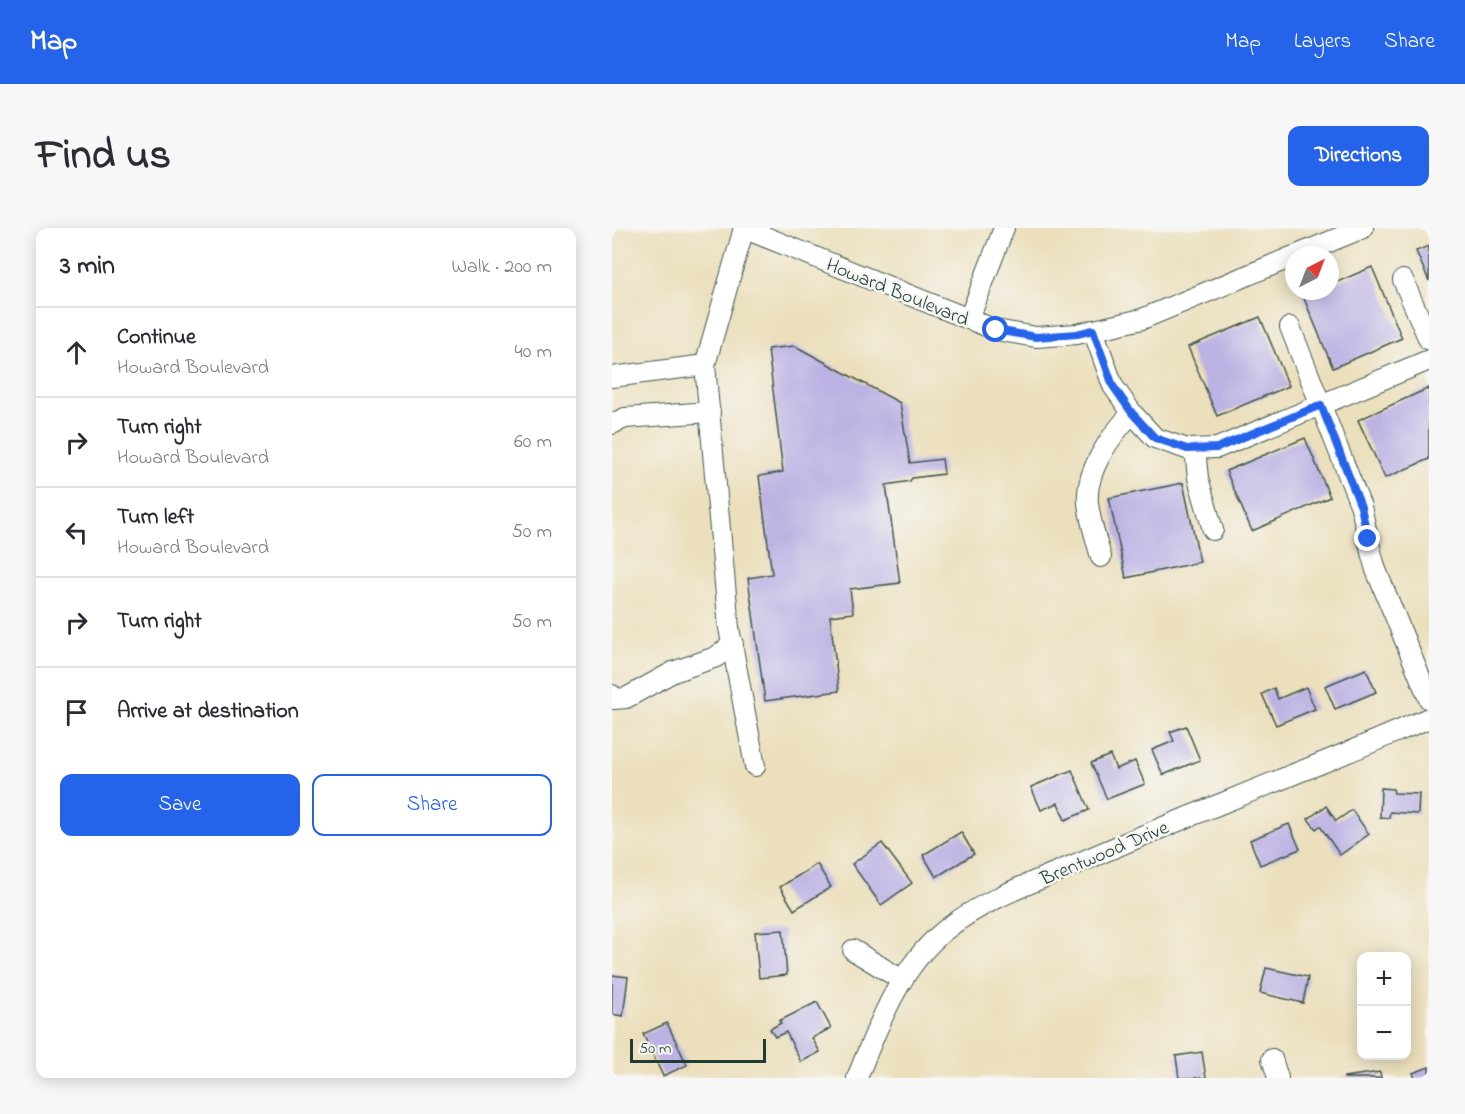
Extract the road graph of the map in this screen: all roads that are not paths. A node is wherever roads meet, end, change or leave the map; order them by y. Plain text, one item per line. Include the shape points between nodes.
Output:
1 (743, 228) edge
2 (1004, 228) edge
3 (1363, 228) edge
4 (1320, 246) edge
5 (1285, 260) edge
6 (1403, 280) dead end
7 (969, 319) junction
8 (1290, 327) dead end
9 (1093, 330) junction
10 (1429, 340) edge
11 (1429, 360) edge
12 (705, 365) junction
13 (612, 377) edge
14 (1321, 405) junction
15 (710, 412) junction
16 (1132, 413) junction
17 (612, 424) edge
18 (1195, 449) junction
19 (1213, 530) dead end
20 (1101, 557) dead end
21 (733, 644) junction
22 (613, 698) edge
23 (1429, 699) edge
24 (1429, 718) edge
25 (755, 766) dead end
26 (853, 950) dead end
27 (902, 980) junction
28 (857, 1078) edge

1 - 7 street, Howard Boulevard
1 - 12 street
2 - 7 street
3 - 4 street, Howard Boulevard
5 - 9 street, Howard Boulevard via 1142,319
6 - 10 street
7 - 9 street, Howard Boulevard via 996,330 1036,337
8 - 14 street
9 - 16 street via 1113,386
11 - 14 street
12 - 13 street
12 - 15 street
14 - 18 street via 1217,448
14 - 23 street via 1361,507 1372,556
15 - 17 street via 625,418
15 - 21 street
16 - 18 street via 1155,438
16 - 20 street via 1106,446 1089,489 1088,502
18 - 19 street via 1198,478
21 - 22 street via 716,657 673,672 626,698
21 - 25 street
24 - 27 street, Brentwood Drive via 1143,834 989,902 943,932
26 - 27 street
27 - 28 street, Brentwood Drive

